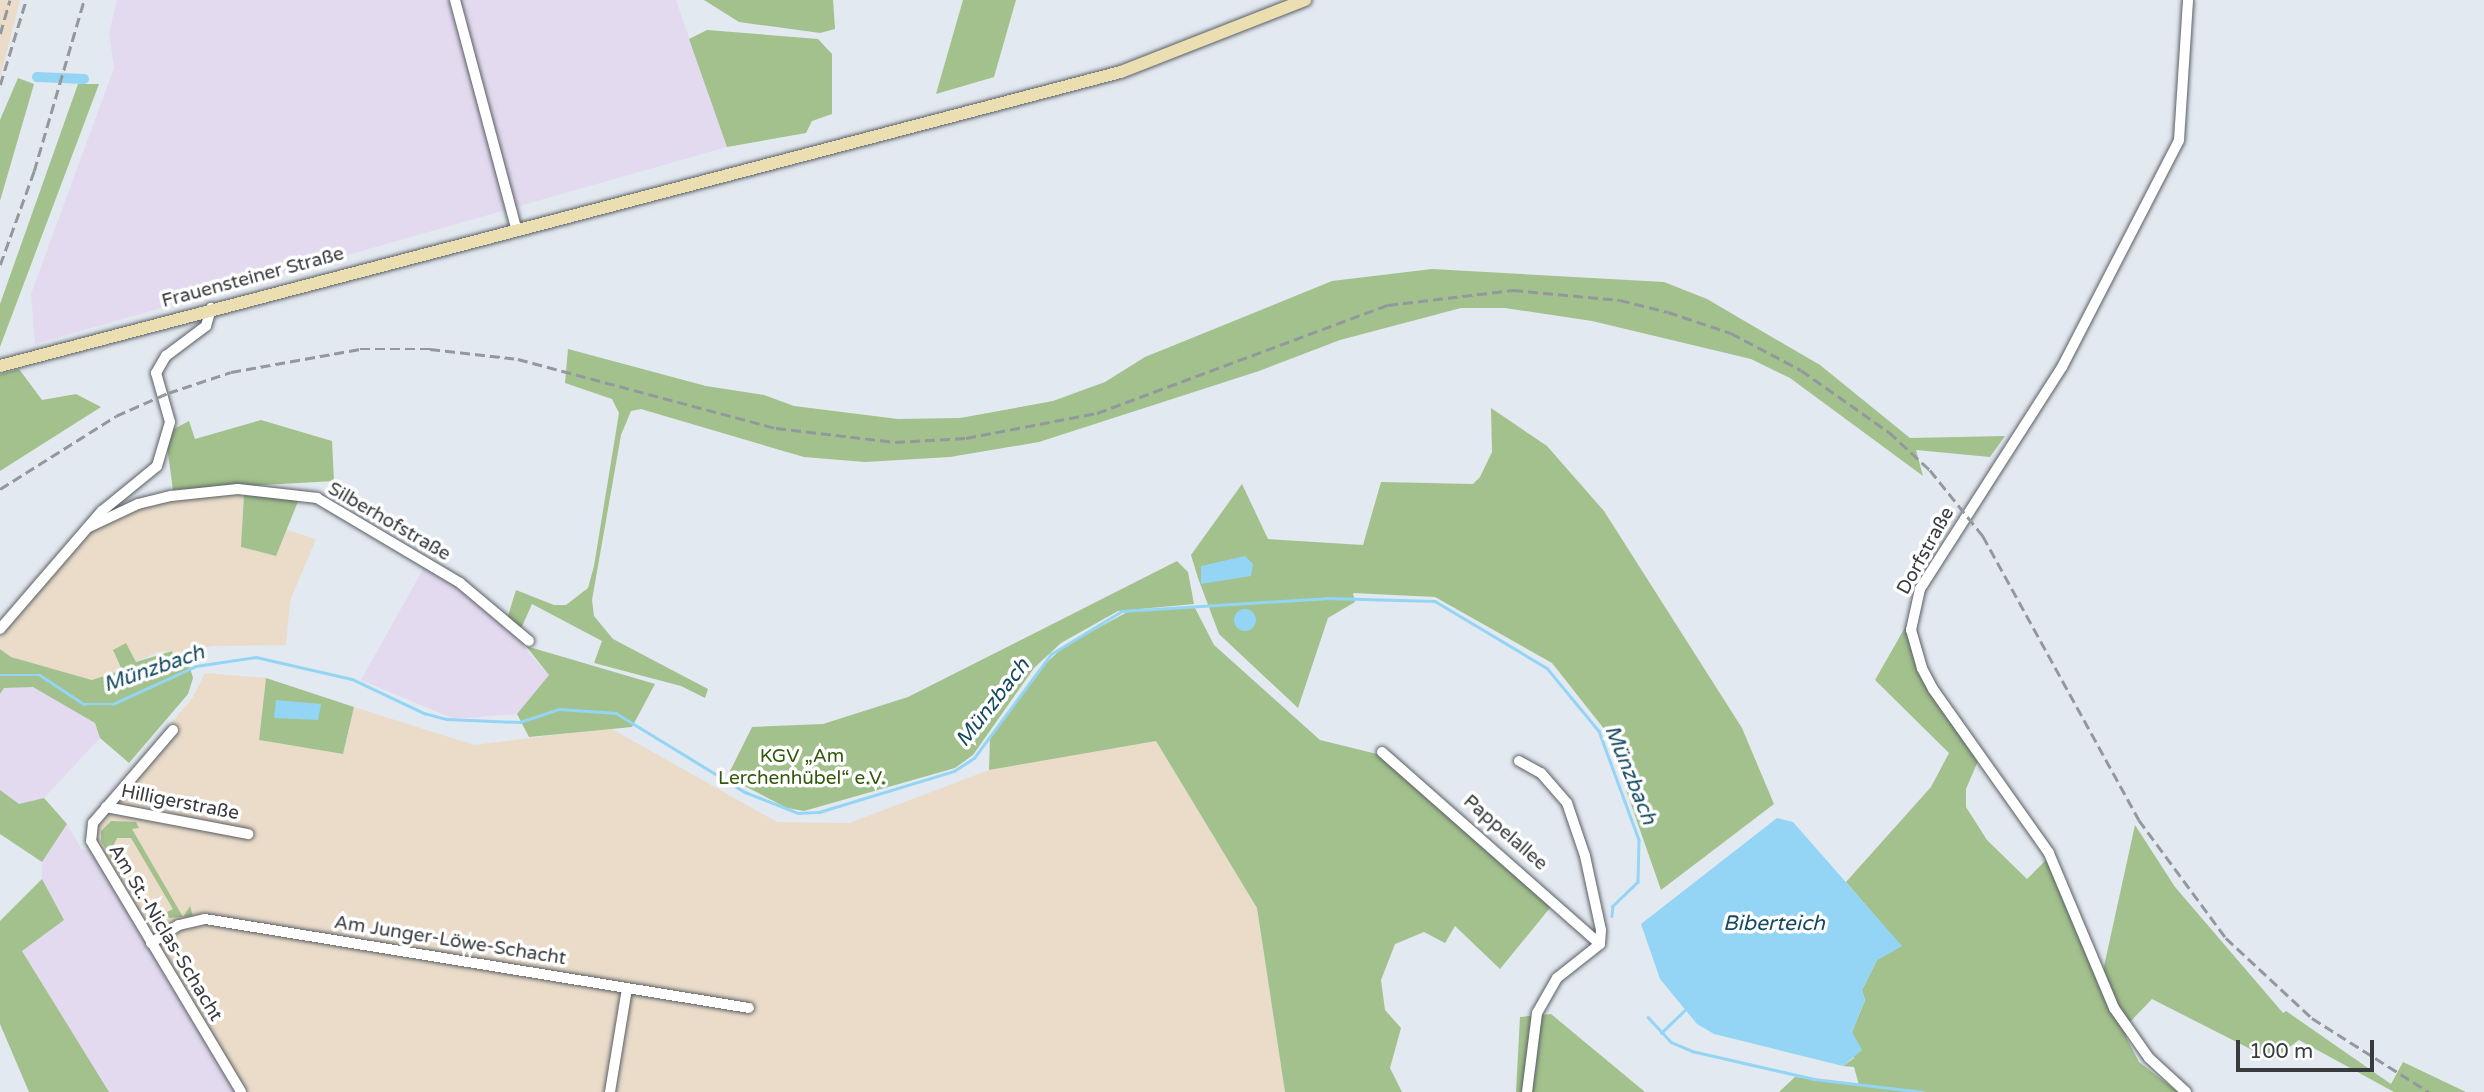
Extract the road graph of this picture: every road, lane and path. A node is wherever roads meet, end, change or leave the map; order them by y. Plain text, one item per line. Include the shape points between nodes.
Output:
1 (455, 0) edge
2 (1305, 0) edge
3 (2188, 0) edge
4 (516, 228) junction
5 (211, 308) junction
6 (0, 366) edge
7 (89, 527) junction
8 (0, 629) edge
9 (529, 641) dead end
10 (173, 730) dead end
11 (1382, 752) dead end
12 (1520, 761) dead end
13 (106, 807) junction
14 (248, 834) dead end
15 (151, 943) junction
16 (1600, 944) junction
17 (626, 988) junction
18 (749, 1008) dead end
19 (241, 1092) edge
20 (610, 1092) edge
21 (1527, 1092) edge
22 (2186, 1092) edge

1 - 4 street
2 - 4 main road, Frauensteiner Straße via 1121,72
3 - 22 street, Dorfstraße via 2179,140 2062,366 1926,577 1914,606 1911,630 1933,689 2049,853 2113,1008 2149,1058
4 - 5 main road, Frauensteiner Straße
5 - 6 main road, Frauensteiner Straße
5 - 7 street, Silberhofstraße via 206,326 166,356 156,373 170,422 157,466 102,510
7 - 8 street, Silberhofstraße
7 - 9 street, Silberhofstraße via 138,504 171,496 238,489 317,498 460,583
10 - 13 street, Am St.-Niclas-Schacht
11 - 16 street, Pappelallee
12 - 16 street via 1541,773 1567,803 1594,891
13 - 14 street, Hilligerstraße
13 - 15 street, Am St.-Niclas-Schacht via 93,823 91,841
15 - 17 street, Am Junger-Löwe-Schacht via 179,926 205,919
15 - 19 street, Am St.-Niclas-Schacht
16 - 21 street via 1558,978 1537,1013
17 - 18 street, Am Junger-Löwe-Schacht
17 - 20 street

